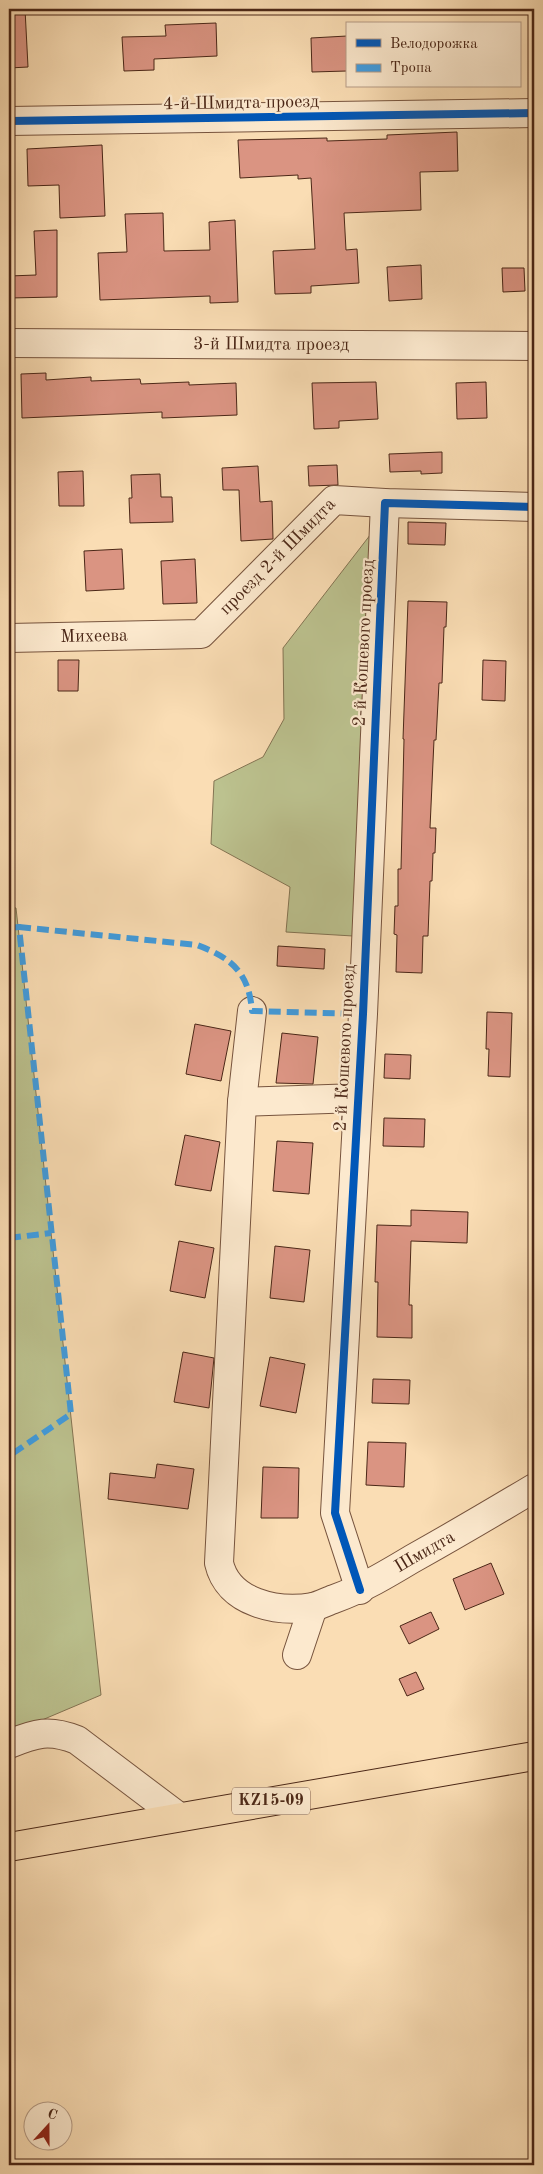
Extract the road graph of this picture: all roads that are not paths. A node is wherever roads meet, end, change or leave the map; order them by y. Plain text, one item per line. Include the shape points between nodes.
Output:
1 (534, 113) edge
2 (9, 121) edge
3 (9, 343) edge
4 (534, 346) edge
5 (385, 503) junction
6 (534, 508) edge
7 (180, 634) joint
8 (9, 638) edge
9 (252, 1011) dead end
10 (358, 1098) junction
11 (242, 1102) junction
12 (534, 1488) edge
13 (360, 1590) junction
14 (313, 1606) junction
15 (297, 1655) dead end
16 (9, 1744) edge
17 (534, 1756) edge
18 (180, 1817) junction
19 (9, 1847) edge

1 - 2 street, 4-й Шмидта проезд
3 - 4 street, 3-й Шмидта проезд
5 - 6 street, проезд 2-й Шмидта
5 - 7 street, проезд 2-й Шмидта via 334,500 201,634
5 - 10 street, 2-й Кошевого проезд
7 - 8 street, Михеева
9 - 11 street, Шмидта
10 - 11 street
10 - 13 street, 2-й Кошевого проезд via 335,1513
11 - 14 street, Шмидта via 219,1563 229,1586 247,1598 282,1608
12 - 13 street, Шмидта
13 - 14 street, Шмидта
14 - 15 street
16 - 18 street via 44,1732 63,1734 77,1740
17 - 18 highway, KZ15-09
18 - 19 highway, KZ15-09

